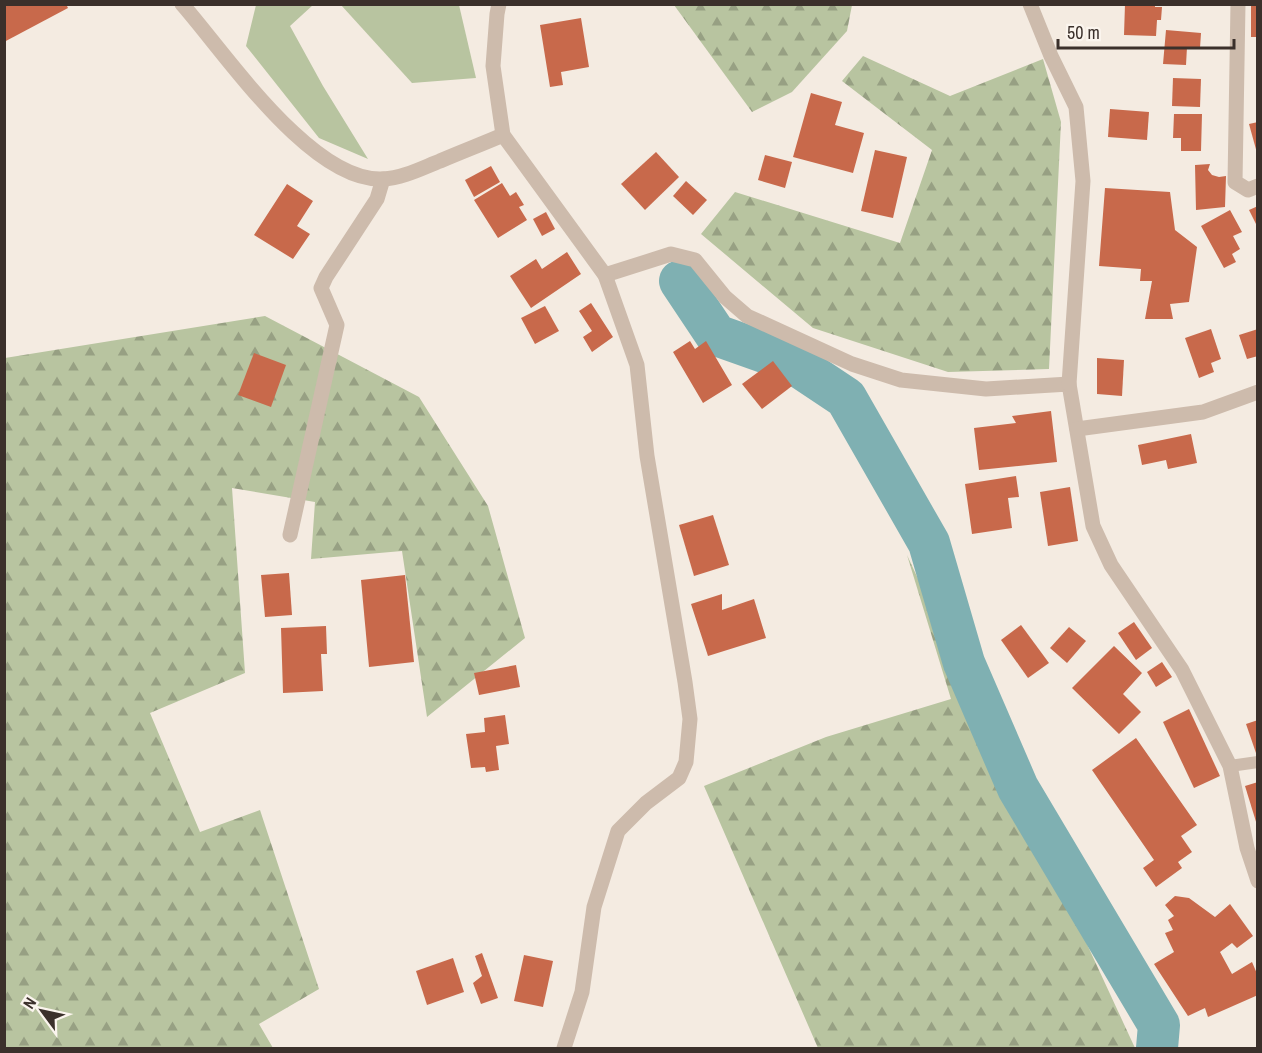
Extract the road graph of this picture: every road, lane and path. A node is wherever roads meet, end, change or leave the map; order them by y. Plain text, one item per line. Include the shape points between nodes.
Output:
1 (182, 4) edge
2 (499, 4) edge
3 (1030, 4) edge
4 (1238, 4) edge
5 (503, 135) junction
6 (383, 179) junction
7 (1257, 186) edge
8 (605, 275) junction
9 (1068, 384) junction
10 (1257, 392) edge
11 (1077, 429) junction
12 (290, 535) dead end
13 (1257, 762) edge
14 (1230, 766) junction
15 (1257, 881) edge
16 (564, 1048) edge

1 - 6 street via 280,120 315,152 356,176
2 - 5 street via 493,66
3 - 9 street via 1076,107 1083,181
4 - 7 street via 1234,182 1248,190
5 - 6 street via 407,174
5 - 8 street
6 - 12 street via 377,199 321,288 337,325
8 - 9 street via 671,254 695,261 747,316 852,364 901,380 986,389
8 - 16 street via 637,365 646,456 690,719 686,762 679,778 618,831 594,907 582,992
9 - 11 street
10 - 11 street via 1203,412
11 - 14 street via 1093,526 1111,565 1182,670
13 - 14 lane
14 - 15 street

